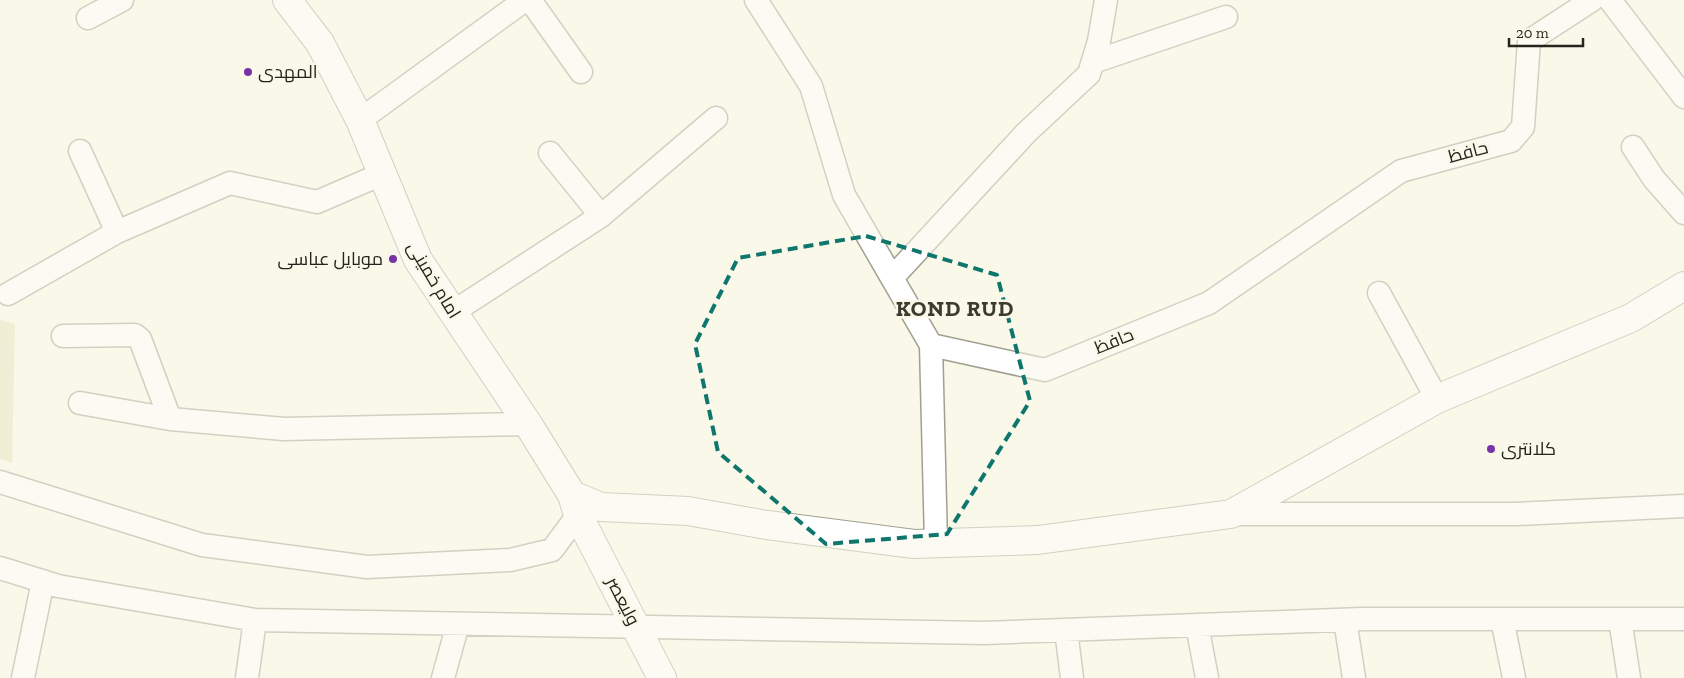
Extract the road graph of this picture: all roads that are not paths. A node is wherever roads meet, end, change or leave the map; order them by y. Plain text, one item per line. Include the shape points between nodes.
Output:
1 (122, 0) edge
2 (287, 0) edge
3 (525, 0) edge
4 (530, 0) edge
5 (1106, 0) edge
6 (1592, 0) edge
7 (1610, 0) edge
8 (764, 3) edge
9 (1226, 17) dead end
10 (88, 18) dead end
11 (1093, 62) junction
12 (581, 72) dead end
13 (1684, 97) edge
14 (716, 118) dead end
15 (360, 120) junction
16 (1633, 147) dead end
17 (80, 151) dead end
18 (550, 153) dead end
19 (382, 174) junction
20 (1684, 213) edge
21 (601, 216) junction
22 (117, 232) junction
23 (892, 278) junction
24 (1684, 286) edge
25 (1378, 293) dead end
26 (8, 294) dead end
27 (453, 312) junction
28 (62, 336) dead end
29 (931, 345) junction
30 (1436, 399) junction
31 (80, 403) dead end
32 (170, 419) junction
33 (528, 424) junction
34 (0, 482) edge
35 (1684, 506) edge
36 (578, 512) junction
37 (1231, 514) junction
38 (936, 543) junction
39 (0, 568) edge
40 (43, 581) junction
41 (632, 617) junction
42 (1502, 619) junction
43 (1620, 619) junction
44 (1684, 619) edge
45 (255, 620) junction
46 (1344, 620) junction
47 (458, 624) junction
48 (1197, 625) junction
49 (1066, 630) junction
50 (23, 678) edge
51 (246, 678) edge
52 (443, 678) edge
53 (662, 678) edge
54 (1072, 678) edge
55 (1207, 678) edge
56 (1354, 678) edge
57 (1514, 678) edge
58 (1629, 678) edge

1 - 10 street
2 - 15 street, امام خمینی via 320,42
3 - 15 street
4 - 12 street
5 - 11 street
6 - 29 street, حافظ via 1529,40 1523,127 1511,141 1401,171 1209,303 1045,370
7 - 13 street
8 - 23 street via 810,86 844,195
9 - 11 street
11 - 23 street via 1090,74 1026,133
14 - 21 street
15 - 19 street, امام خمینی
16 - 20 street via 1654,179
17 - 22 street
18 - 21 street
19 - 22 street via 318,202 230,183
19 - 27 street, امام خمینی via 418,260
21 - 27 street
22 - 26 street
23 - 29 street
24 - 30 street via 1631,318
25 - 30 street
27 - 33 street, امام خمینی
28 - 32 street via 136,335
29 - 38 street
30 - 37 street
31 - 32 street
32 - 33 street via 284,429
33 - 36 street, امام خمینی
34 - 36 street via 202,545 367,567 510,560 552,550
35 - 37 street via 1516,514
36 - 38 street via 601,507 688,511 904,543
36 - 41 street, ولیعصر
37 - 38 street via 1038,540
39 - 40 street
40 - 45 street
40 - 50 street
41 - 47 street
41 - 49 street via 984,633
41 - 53 street, ولیعصر
42 - 43 street
42 - 46 street
42 - 57 street
43 - 44 street
43 - 58 street
45 - 47 street
45 - 51 street
46 - 48 street
46 - 56 street
47 - 52 street
48 - 49 street
48 - 55 street
49 - 54 street

